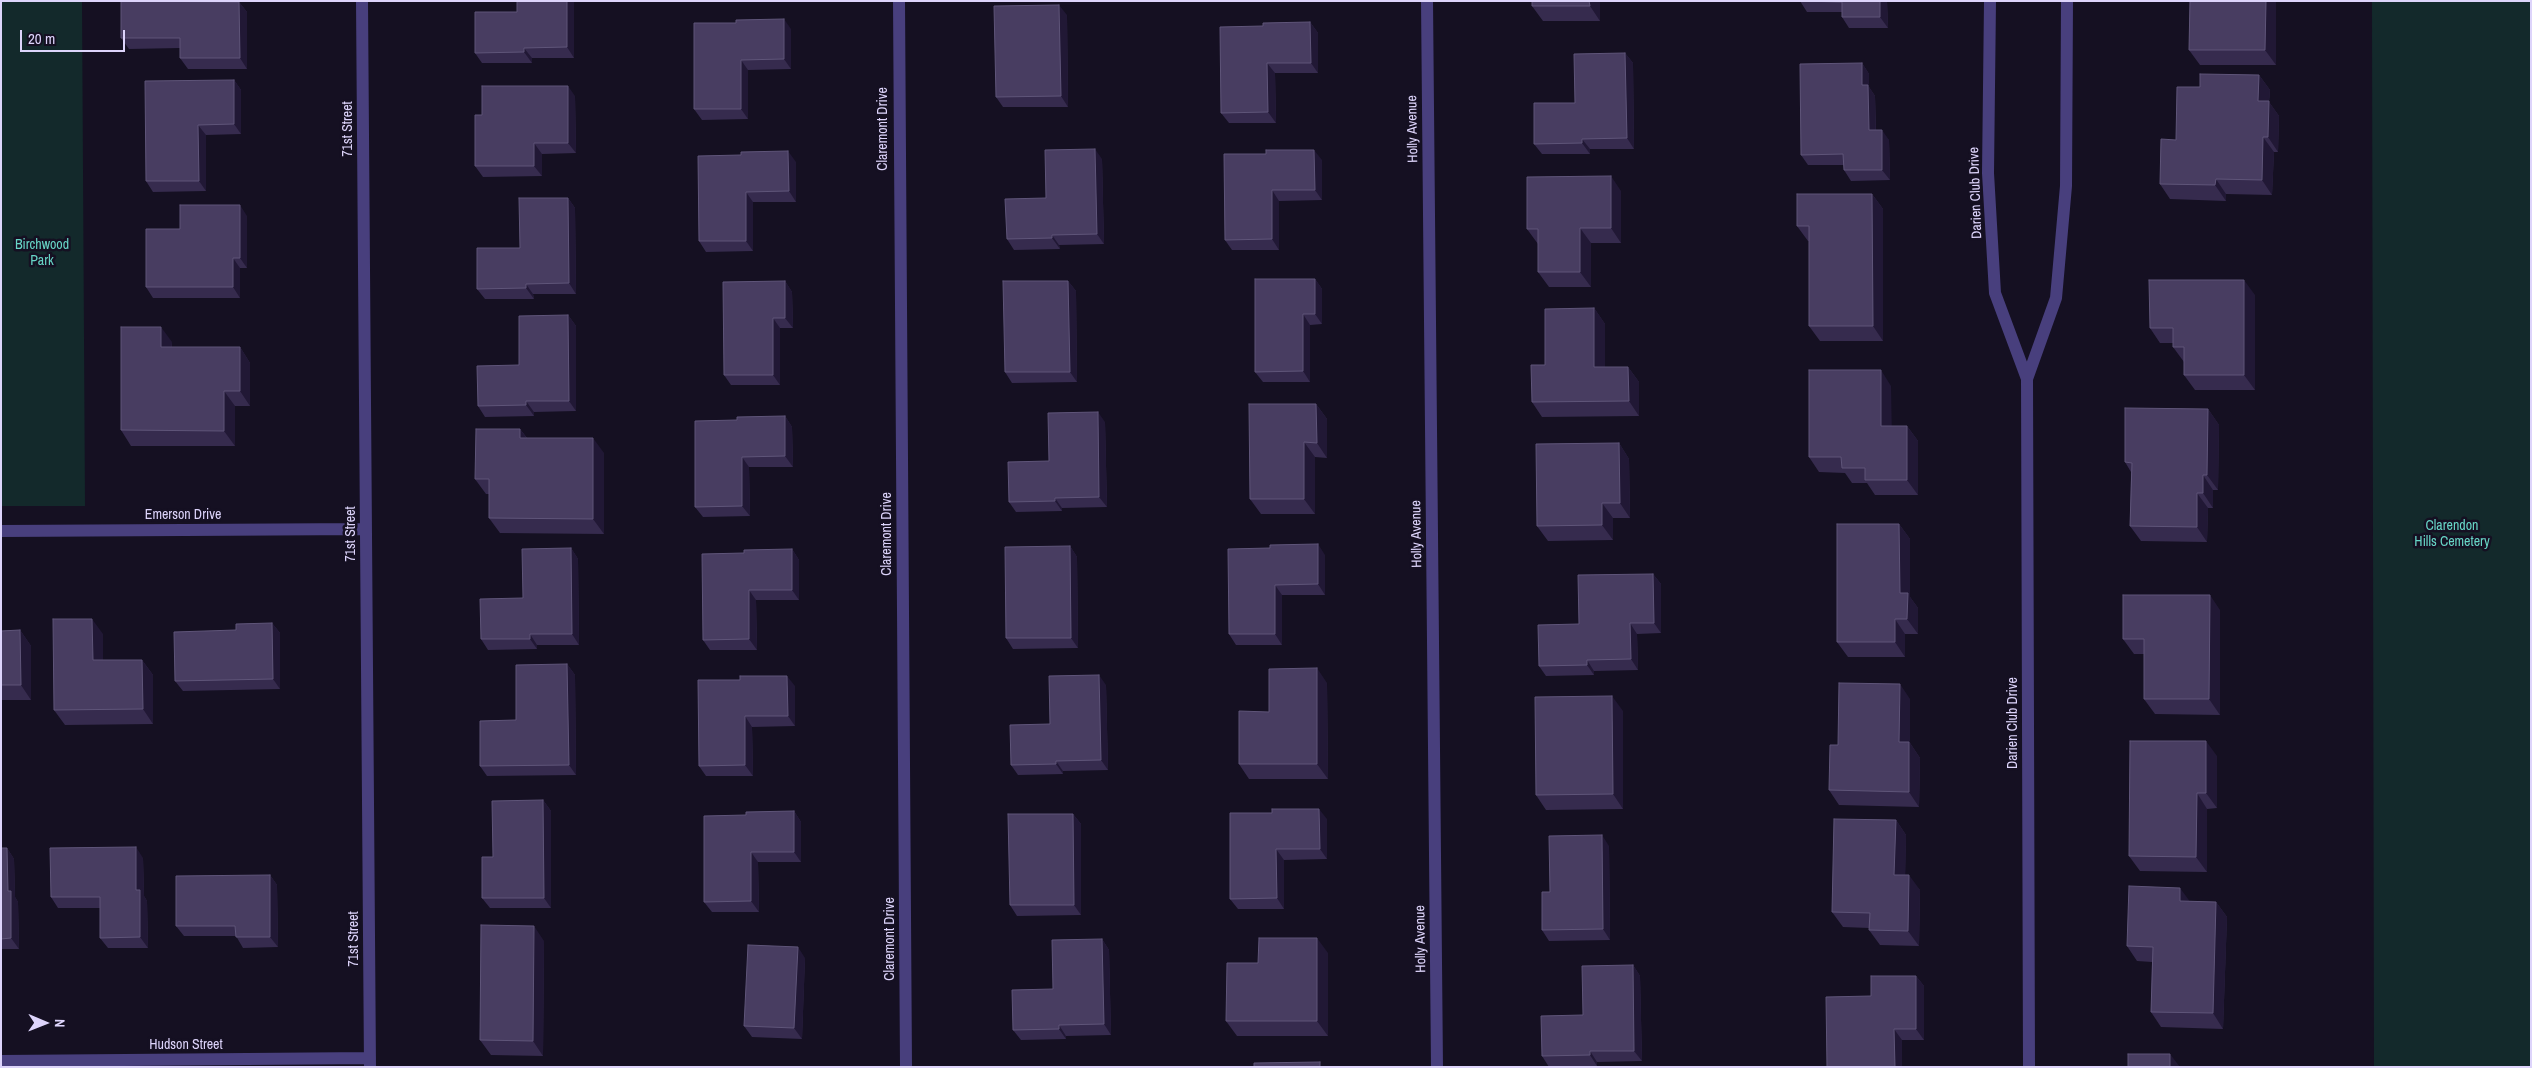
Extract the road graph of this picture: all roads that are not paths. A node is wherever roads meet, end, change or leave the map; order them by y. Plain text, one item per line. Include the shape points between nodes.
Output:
1 (362, 1) edge
2 (899, 1) edge
3 (1427, 1) edge
4 (1990, 1) edge
5 (2067, 1) edge
6 (2027, 379) junction
7 (366, 529) junction
8 (1, 531) edge
9 (1, 1061) edge
10 (370, 1062) edge
11 (906, 1067) edge
12 (1437, 1067) edge
13 (2030, 1067) edge

1 - 7 street, 71st Street
2 - 11 street, Claremont Drive
3 - 12 street, Holly Avenue
4 - 6 street, Darien Club Drive via 1988,173 1995,294
5 - 6 street, Darien Club Drive via 2066,186 2056,298
6 - 13 street, Darien Club Drive
7 - 8 street, Emerson Drive
7 - 10 street, 71st Street
9 - 10 street, Hudson Street

